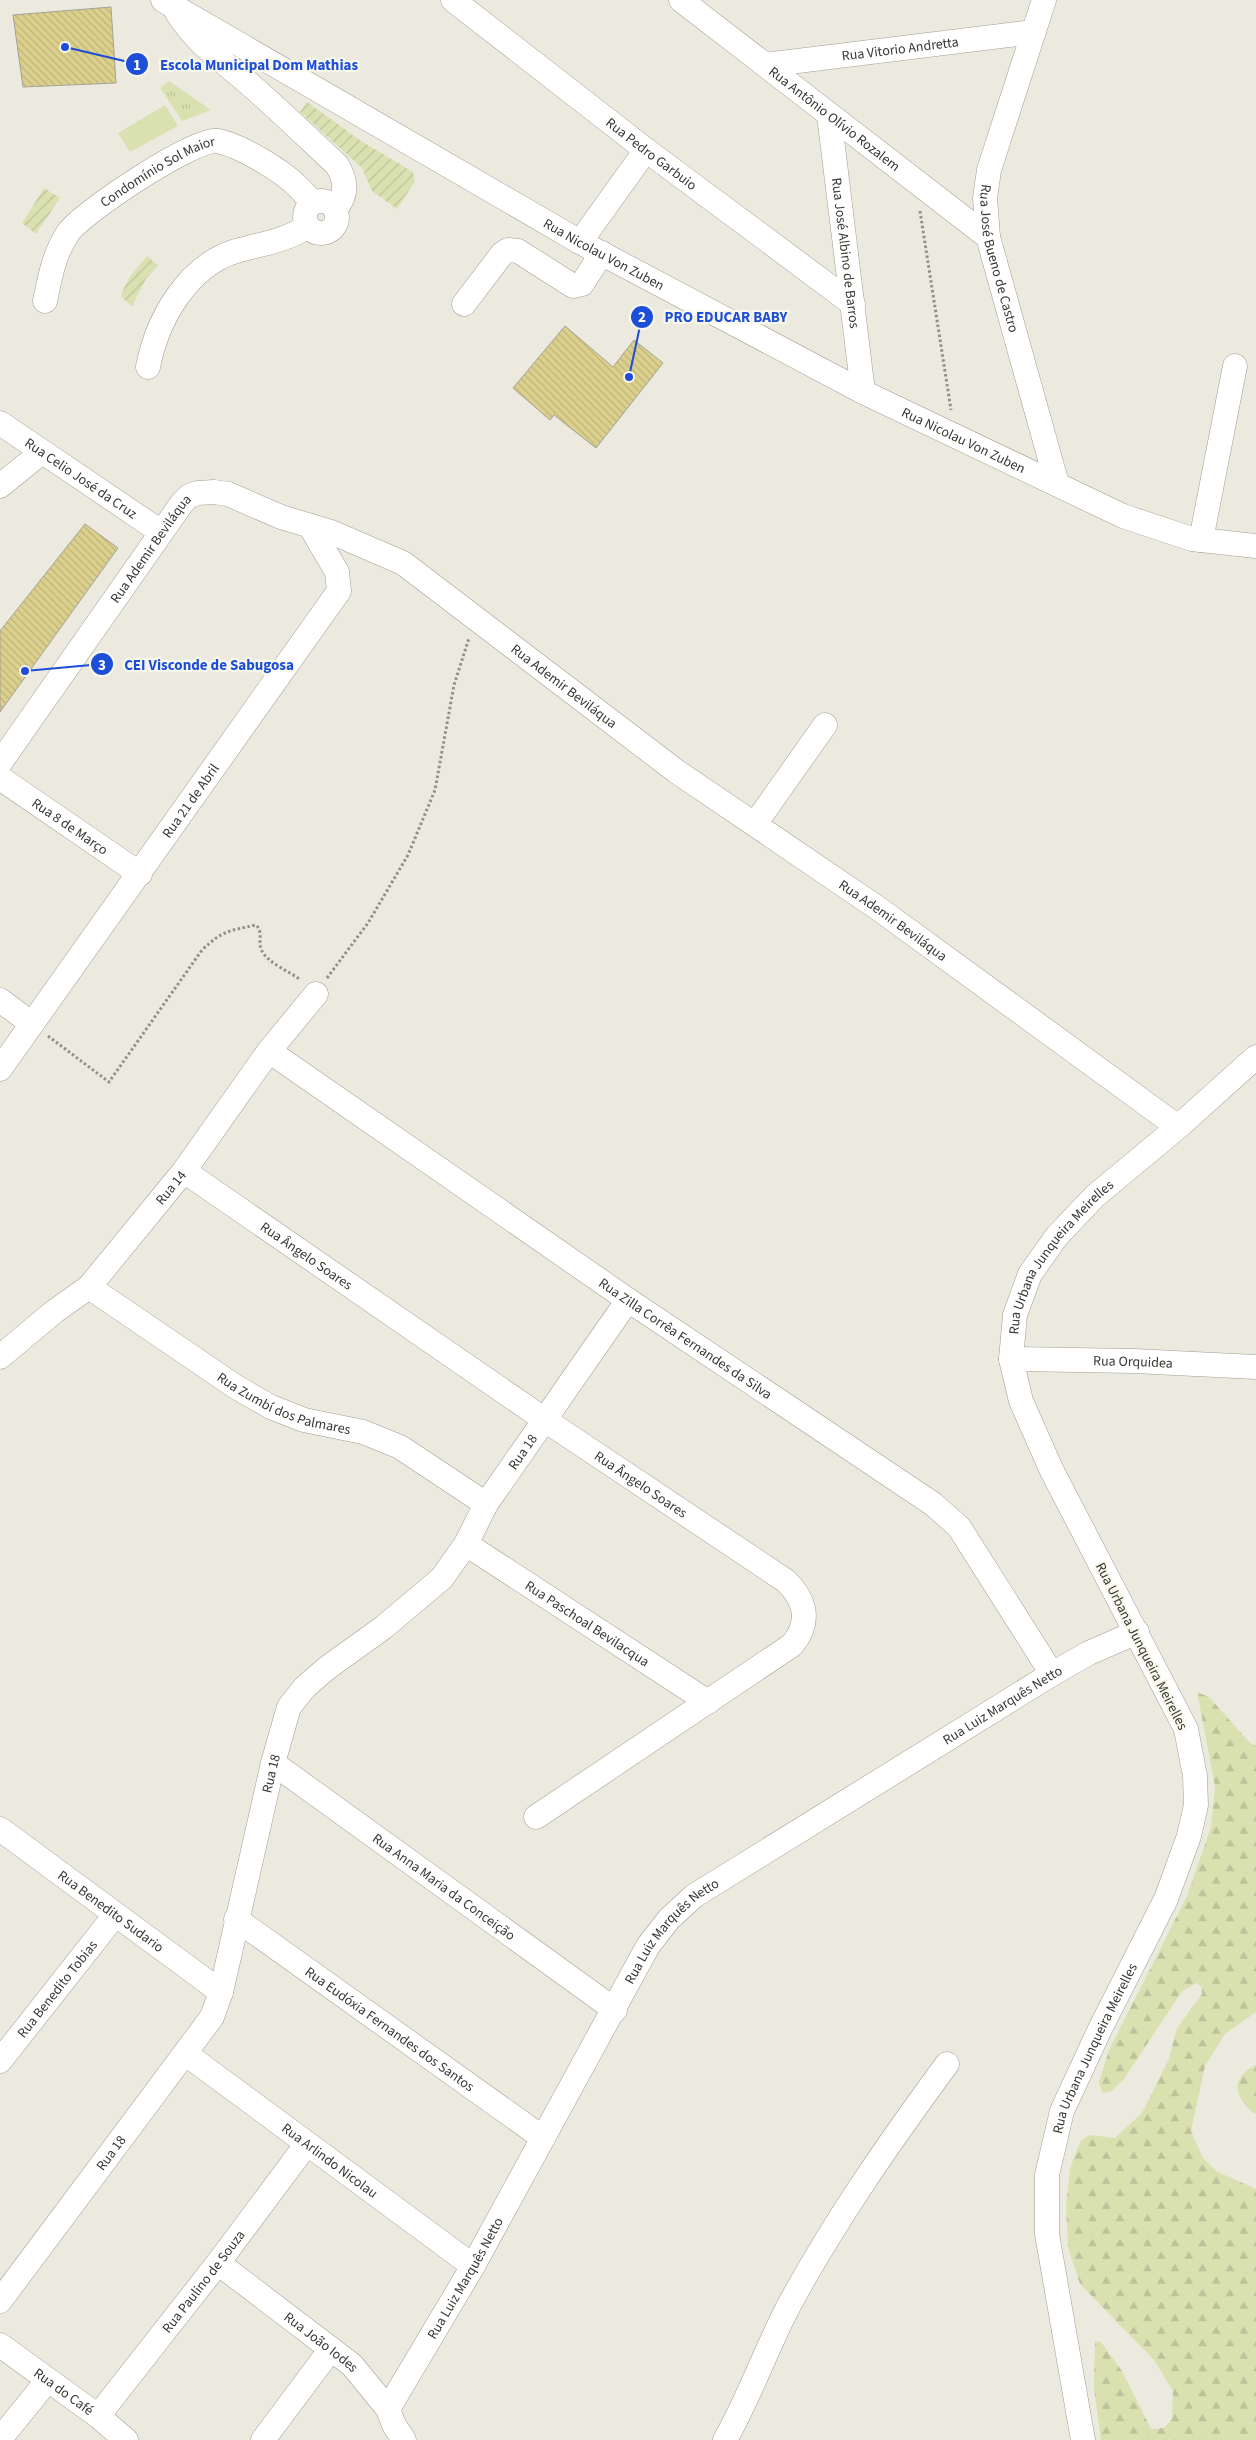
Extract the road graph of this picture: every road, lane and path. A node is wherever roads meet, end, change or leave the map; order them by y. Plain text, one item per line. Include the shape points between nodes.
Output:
1 (681, 0) edge
2 (1044, 0) edge
3 (168, 3) edge
4 (464, 4) edge
5 (1034, 32) junction
6 (765, 65) junction
7 (829, 115) junction
8 (646, 150) junction
9 (915, 181) junction
10 (324, 205) junction
11 (988, 237) junction
12 (580, 242) junction
13 (602, 253) junction
14 (45, 301) dead end
15 (464, 304) dead end
16 (852, 304) junction
17 (1235, 366) dead end
18 (148, 367) dead end
19 (864, 392) junction
20 (0, 423) edge
21 (956, 436) junction
22 (42, 452) junction
23 (1057, 484) junction
24 (0, 486) edge
25 (310, 526) junction
26 (161, 532) junction
27 (1201, 540) junction
28 (1256, 546) edge
29 (475, 616) junction
30 (825, 725) dead end
31 (0, 763) edge
32 (0, 778) edge
33 (754, 824) junction
34 (140, 874) junction
35 (319, 989) junction
36 (0, 1000) edge
37 (32, 1024) junction
38 (269, 1052) junction
39 (1256, 1057) edge
40 (0, 1070) edge
41 (1178, 1128) junction
42 (184, 1171) junction
43 (89, 1287) junction
44 (628, 1300) junction
45 (0, 1357) edge
46 (1011, 1359) junction
47 (1256, 1367) edge
48 (545, 1420) junction
49 (486, 1504) junction
50 (466, 1544) junction
51 (1137, 1632) junction
52 (1052, 1674) junction
53 (708, 1702) junction
54 (273, 1763) junction
55 (536, 1816) dead end
56 (0, 1829) edge
57 (114, 1915) junction
58 (236, 1919) junction
59 (221, 1992) junction
60 (615, 2010) junction
61 (186, 2054) junction
62 (0, 2061) edge
63 (947, 2064) dead end
64 (543, 2138) junction
65 (306, 2145) junction
66 (218, 2263) junction
67 (473, 2266) junction
68 (0, 2301) edge
69 (0, 2345) edge
70 (330, 2348) junction
71 (47, 2381) junction
72 (388, 2409) junction
73 (98, 2416) junction
74 (0, 2439) edge
75 (126, 2440) edge
76 (263, 2440) edge
77 (404, 2440) edge
78 (725, 2440) edge
79 (1083, 2440) edge

1 - 6 street, Rua Antônio Olívio Rozalem
2 - 5 street, Rua José Bueno de Castro
3 - 10 street via 202,45 337,164 345,190 340,203
3 - 12 street, Rua Nicolau Von Zuben
4 - 8 street, Rua Pedro Garbuio
5 - 6 street, Rua Vitorio Andretta
5 - 11 street, Rua José Bueno de Castro via 989,170 985,198
6 - 7 street, Rua Antônio Olívio Rozalem
7 - 9 street, Rua Antônio Olívio Rozalem
7 - 16 street, Rua José Albino de Barros
8 - 12 street
8 - 16 street, Rua Pedro Garbuio
9 - 11 street, Rua Antônio Olívio Rozalem
9 - 21 path
10 - 14 street, Condomínio Sol Maior via 258,159 218,141 202,143 133,183 80,219 58,250
10 - 18 street via 337,219 332,229 317,233 308,226 286,238 234,252 207,266 168,308
11 - 23 street, Rua José Bueno de Castro
12 - 13 street, Rua Nicolau Von Zuben
13 - 15 street via 582,284 573,286 518,251 508,250
13 - 19 street, Rua Nicolau Von Zuben
16 - 19 street, Rua José Albino de Barros
17 - 27 street
19 - 21 street, Rua Nicolau Von Zuben
20 - 22 street, Rua Celio José da Cruz
21 - 23 street, Rua Nicolau Von Zuben
22 - 24 street
22 - 26 street, Rua Celio José da Cruz
23 - 27 street, Rua Nicolau Von Zuben via 1123,516
25 - 26 street, Rua Ademir Beviláqua via 228,494 214,492 189,496
25 - 29 street, Rua Ademir Beviláqua via 404,563
25 - 34 street, Rua 21 de Abril via 337,572 338,591
26 - 31 street, Rua Ademir Beviláqua
27 - 28 street, Rua Nicolau Von Zuben
29 - 33 street, Rua Ademir Beviláqua via 676,771
29 - 35 path via 454,685 436,790 408,855 368,924
30 - 33 street
32 - 34 street, Rua 8 de Março
33 - 41 street, Rua Ademir Beviláqua via 878,909
34 - 37 street, Rua 21 de Abril
35 - 37 path via 316,980 308,985 267,957 262,951 261,933 256,925 226,931 202,950 109,1082
35 - 38 street, Rua 14
36 - 37 street
37 - 40 street, Rua 21 de Abril
38 - 42 street, Rua 14
38 - 44 street, Rua Zilla Corrêa Fernandes da Silva
39 - 41 street, Rua Urbana Junqueira Meirelles
41 - 46 street, Rua Urbana Junqueira Meirelles via 1095,1196 1057,1236 1030,1274 1015,1315
42 - 43 street, Rua 14
42 - 48 street, Rua Ângelo Soares
43 - 45 street, Rua 14
43 - 49 street, Rua Zumbí dos Palmares via 236,1387 271,1407 304,1420 363,1432 400,1447
44 - 48 street, Rua 18
44 - 52 street, Rua Zilla Corrêa Fernandes da Silva via 933,1504 958,1527
46 - 47 street, Rua Orquidea
46 - 51 street, Rua Urbana Junqueira Meirelles via 1021,1401 1048,1462
48 - 49 street, Rua 18
48 - 53 street, Rua Ângelo Soares via 786,1581 802,1601 804,1616 798,1638 792,1645
49 - 50 street, Rua 18
50 - 53 street, Rua Paschoal Bevilacqua
50 - 54 street, Rua 18 via 442,1578 417,1602 305,1687 290,1707
51 - 52 street, Rua Luiz Marquês Netto
51 - 79 street, Rua Urbana Junqueira Meirelles via 1186,1729 1195,1776 1196,1805 1189,1836 1166,1899 1062,2111 1047,2175 1047,2234
52 - 60 street, Rua Luiz Marquês Netto via 694,1896 669,1919 648,1946
53 - 55 street, Rua Ângelo Soares
54 - 58 street, Rua 18
54 - 60 street, Rua Anna Maria da Conceição
56 - 57 street, Rua Benedito Sudario
57 - 59 street, Rua Benedito Sudario
57 - 62 street, Rua Benedito Tobias
58 - 59 street, Rua 18
58 - 64 street, Rua Eudóxia Fernandes dos Santos
59 - 61 street, Rua 18 via 212,2018
60 - 64 street, Rua Luiz Marquês Netto
61 - 65 street, Rua Arlindo Nicolau
61 - 68 street, Rua 18
63 - 78 street via 886,2145 841,2216 787,2310
64 - 67 street, Rua Luiz Marquês Netto
65 - 66 street, Rua Paulino de Souza
65 - 67 street, Rua Arlindo Nicolau
66 - 70 street, Rua João Iodes
66 - 73 street, Rua Paulino de Souza
67 - 72 street, Rua Luiz Marquês Netto
69 - 71 street, Rua do Café
70 - 72 street, Rua João Iodes via 352,2364
70 - 76 street
71 - 73 street, Rua do Café
71 - 74 street
72 - 77 street, Rua João Iodes
73 - 75 street, Rua do Café

